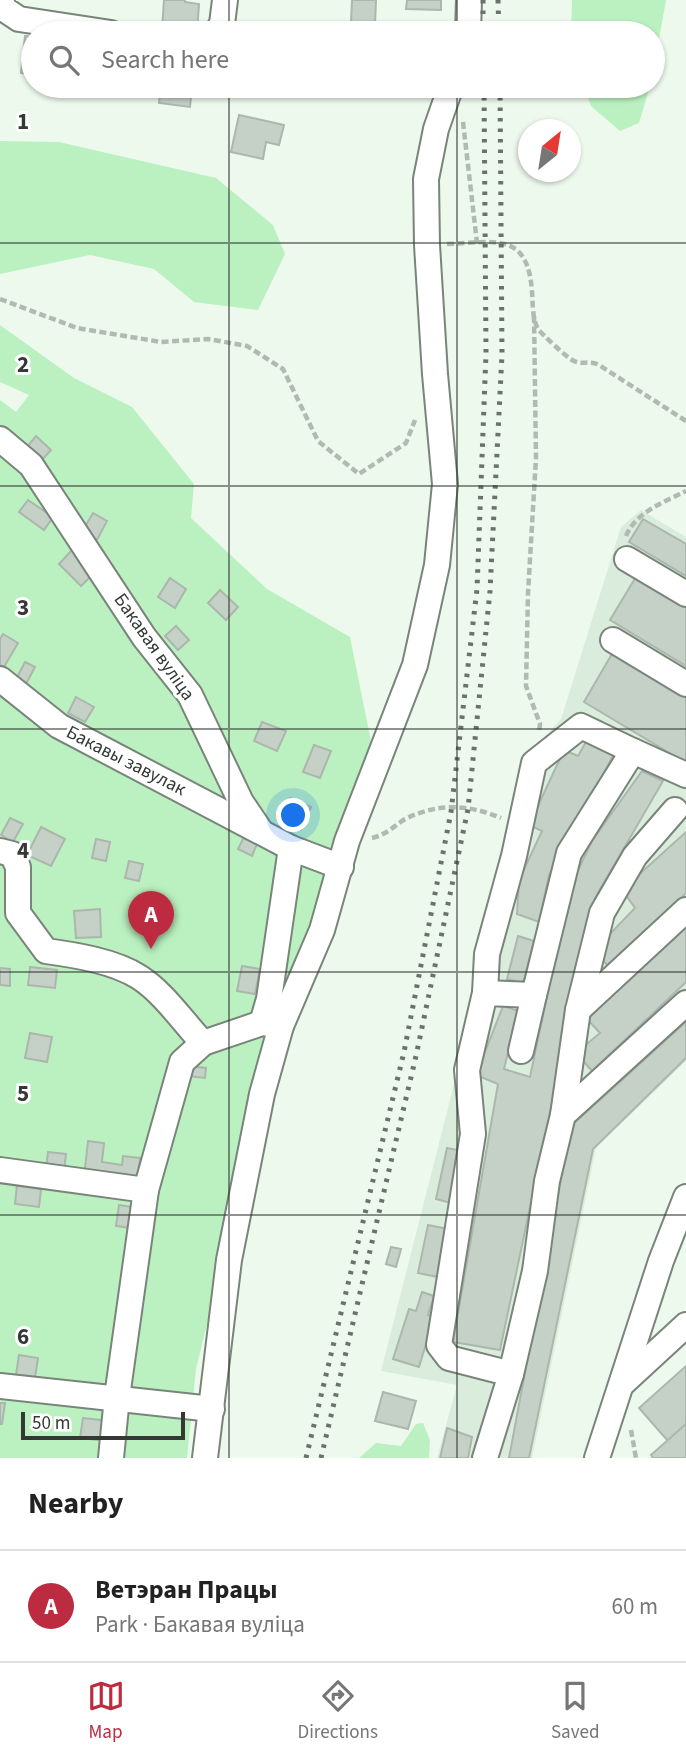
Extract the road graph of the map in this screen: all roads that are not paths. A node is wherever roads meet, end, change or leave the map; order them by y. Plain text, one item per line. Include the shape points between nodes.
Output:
1 (1, 0) edge
2 (225, 0) edge
3 (469, 0) edge
4 (32, 21) edge
5 (222, 21) edge
6 (468, 21) edge
7 (448, 98) edge
8 (0, 439) edge
9 (627, 559) road end
10 (686, 594) edge
11 (614, 640) dead end
12 (0, 679) edge
13 (686, 684) edge
14 (633, 751) junction
15 (686, 775) edge
16 (674, 810) dead end
17 (260, 830) junction
18 (292, 848) junction
19 (0, 852) edge
20 (341, 867) junction
21 (686, 910) edge
22 (485, 993) junction
23 (534, 995) junction
24 (686, 1003) edge
25 (578, 1010) junction
26 (272, 1025) junction
27 (203, 1043) junction
28 (521, 1051) dead end
29 (563, 1115) junction
30 (0, 1170) edge
31 (146, 1189) junction
32 (686, 1197) edge
33 (686, 1325) edge
34 (511, 1374) junction
35 (621, 1384) junction
36 (0, 1387) edge
37 (117, 1397) junction
38 (212, 1409) junction
39 (111, 1458) edge
40 (205, 1458) edge
41 (485, 1458) edge
42 (597, 1458) edge

1 - 4 street via 4,9
2 - 5 street
3 - 6 street
7 - 20 street via 426,179 445,484 437,565 415,665
8 - 17 street, Бакавая вуліца via 31,465 144,637 190,695
9 - 10 street
11 - 13 street
12 - 17 street, Бакавы завулак via 59,726
14 - 15 street
14 - 22 street via 581,726 534,763 487,954
14 - 23 street via 569,853
16 - 25 street via 635,856 602,913
17 - 18 street, Бакавая вуліца
18 - 20 street, Бакавая вуліца
18 - 26 street via 269,999
19 - 27 street via 12,854 18,867 18,913 46,951 90,958 139,977
20 - 26 street via 322,930
21 - 25 street
22 - 23 street
22 - 34 street via 467,1070 473,1135 439,1345 449,1358
23 - 28 street
24 - 29 street
25 - 29 street
26 - 27 street
26 - 38 street via 229,1260
27 - 31 street via 182,1062
29 - 34 street
30 - 31 street
31 - 37 street
32 - 35 street
33 - 35 street
34 - 41 street
35 - 42 street
36 - 37 street
37 - 38 street
37 - 39 street
38 - 40 street

